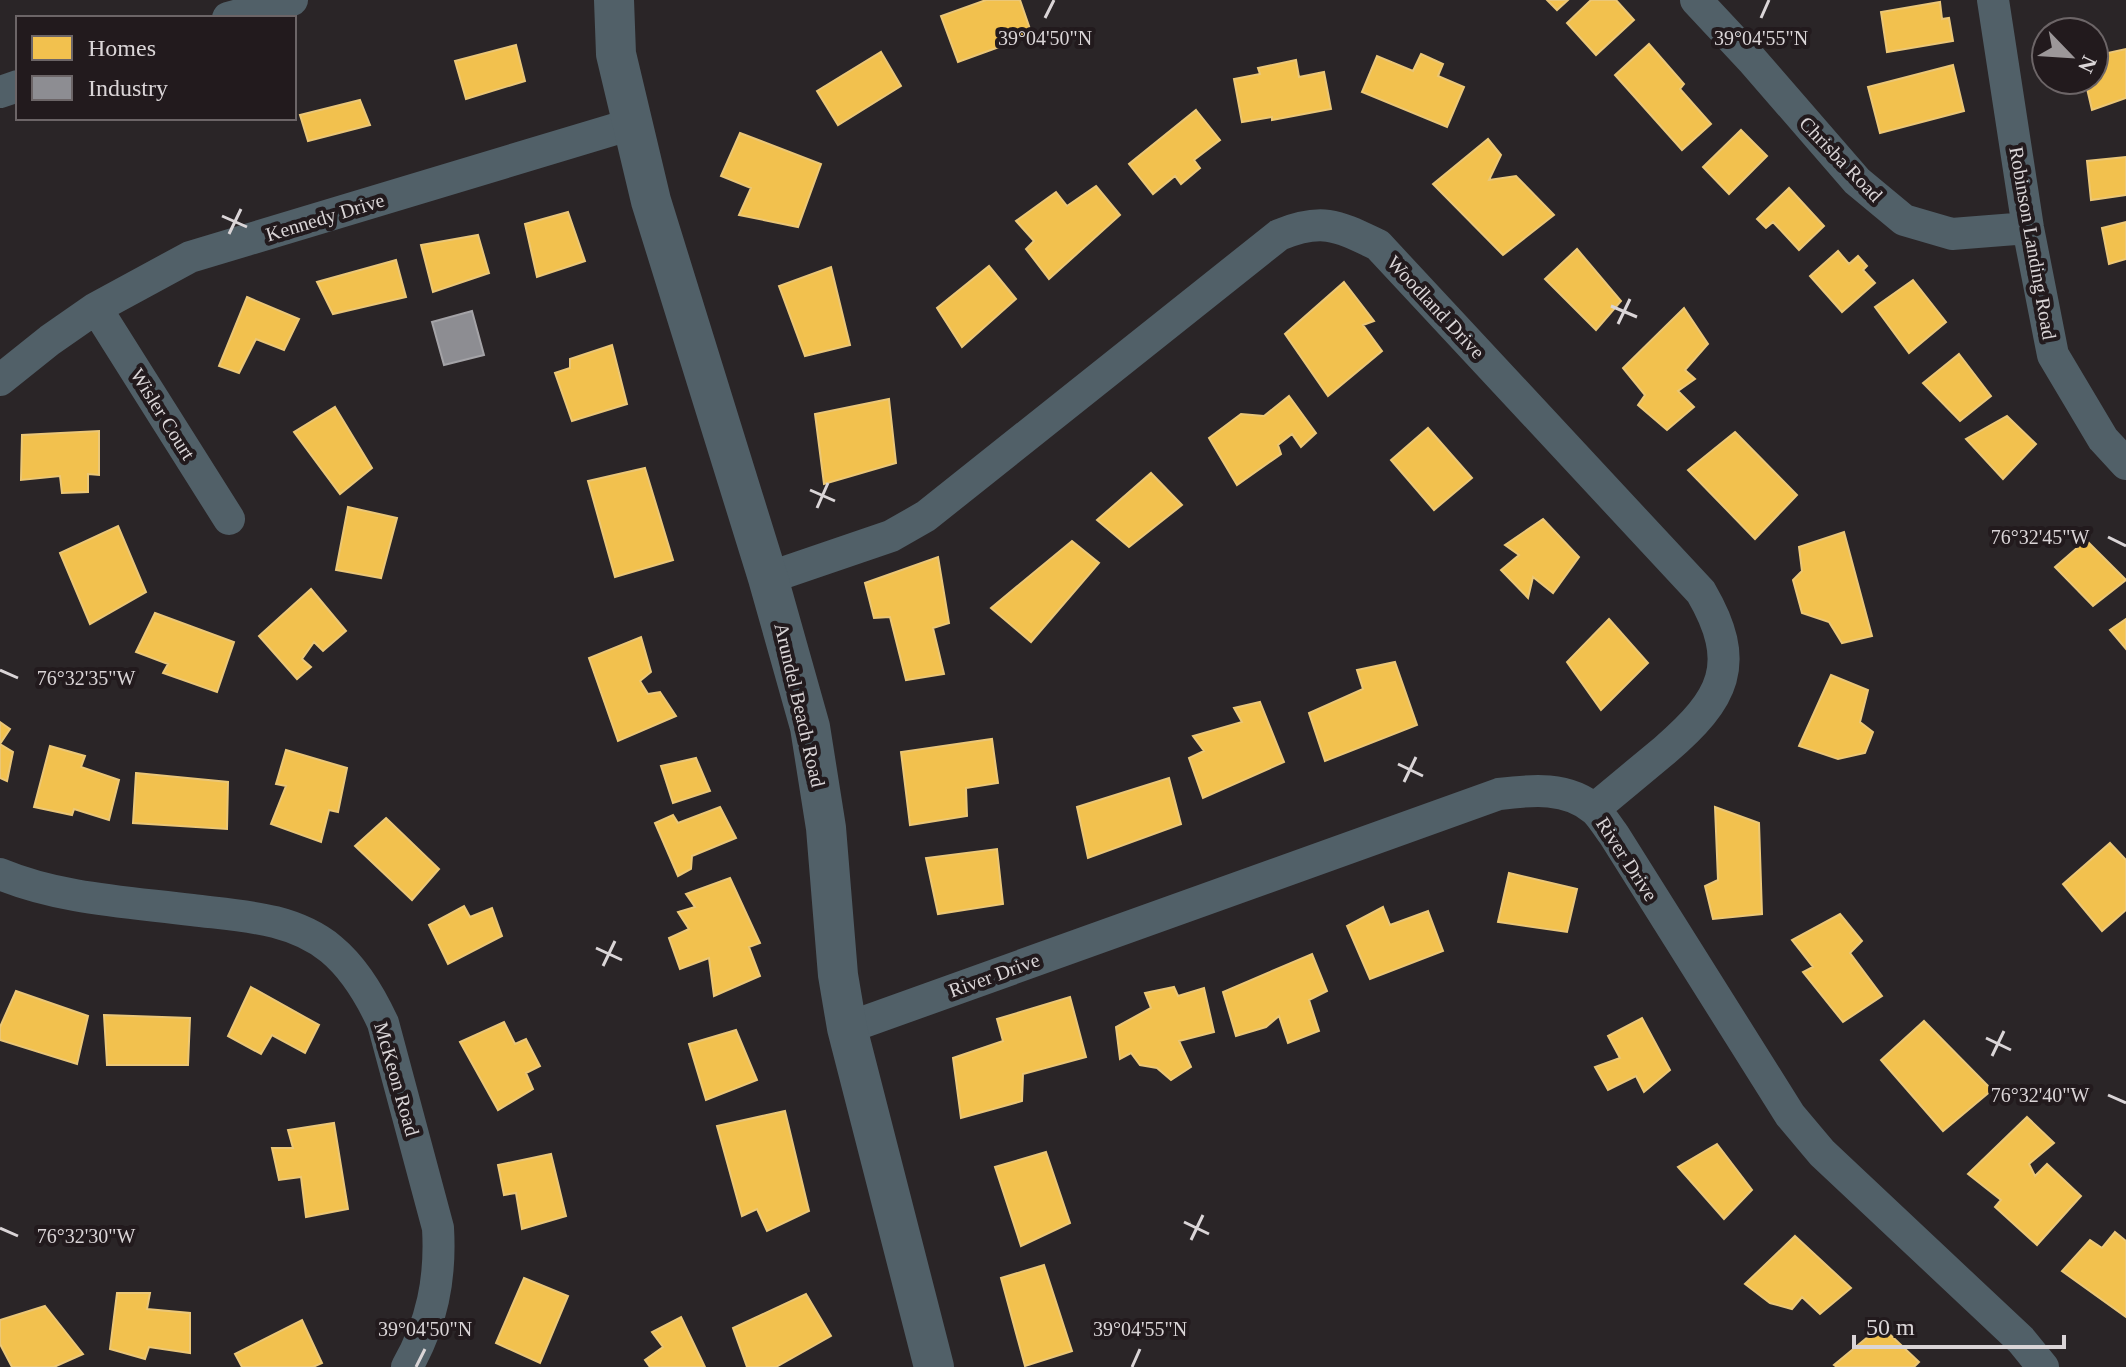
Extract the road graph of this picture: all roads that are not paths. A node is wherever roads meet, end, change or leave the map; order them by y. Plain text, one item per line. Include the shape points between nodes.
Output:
1 (292, 0) edge
2 (587, 0) edge
3 (614, 0) edge
4 (1696, 0) edge
5 (1993, 0) edge
6 (235, 16) edge
7 (616, 54) junction
8 (632, 124) junction
9 (2028, 228) junction
10 (96, 308) junction
11 (0, 380) edge
12 (2126, 464) edge
13 (229, 519) dead end
14 (768, 578) junction
15 (1594, 809) junction
16 (0, 874) edge
17 (847, 1028) junction
18 (407, 1367) edge
19 (934, 1367) edge
20 (2043, 1367) edge

1 - 6 street
2 - 7 street, Arundel Beach Road
3 - 7 street, Arundel Beach Road
4 - 9 street, Chrisba Road via 1857,181 1904,220 1952,234
5 - 9 street, Robinson Landing Road
7 - 8 street, Arundel Beach Road
8 - 10 street, Kennedy Drive via 190,257
8 - 14 street, Arundel Beach Road
9 - 12 street, Robinson Landing Road via 2053,355 2103,439
10 - 11 street, Kennedy Drive
10 - 13 street, Wisler Court
14 - 15 street, Woodland Drive via 891,536 926,516 1279,235 1306,224 1328,225 1385,252 1701,592 1718,620 1724,665 1707,710
14 - 17 street, Arundel Beach Road via 820,782
15 - 17 street, River Drive via 1564,793 1499,794
15 - 20 street, River Drive via 1790,1115 1822,1153 2021,1340
16 - 18 street, McKeon Road via 102,900 264,918 331,949 370,995 383,1023 438,1228 435,1300
17 - 19 street, Arundel Beach Road

